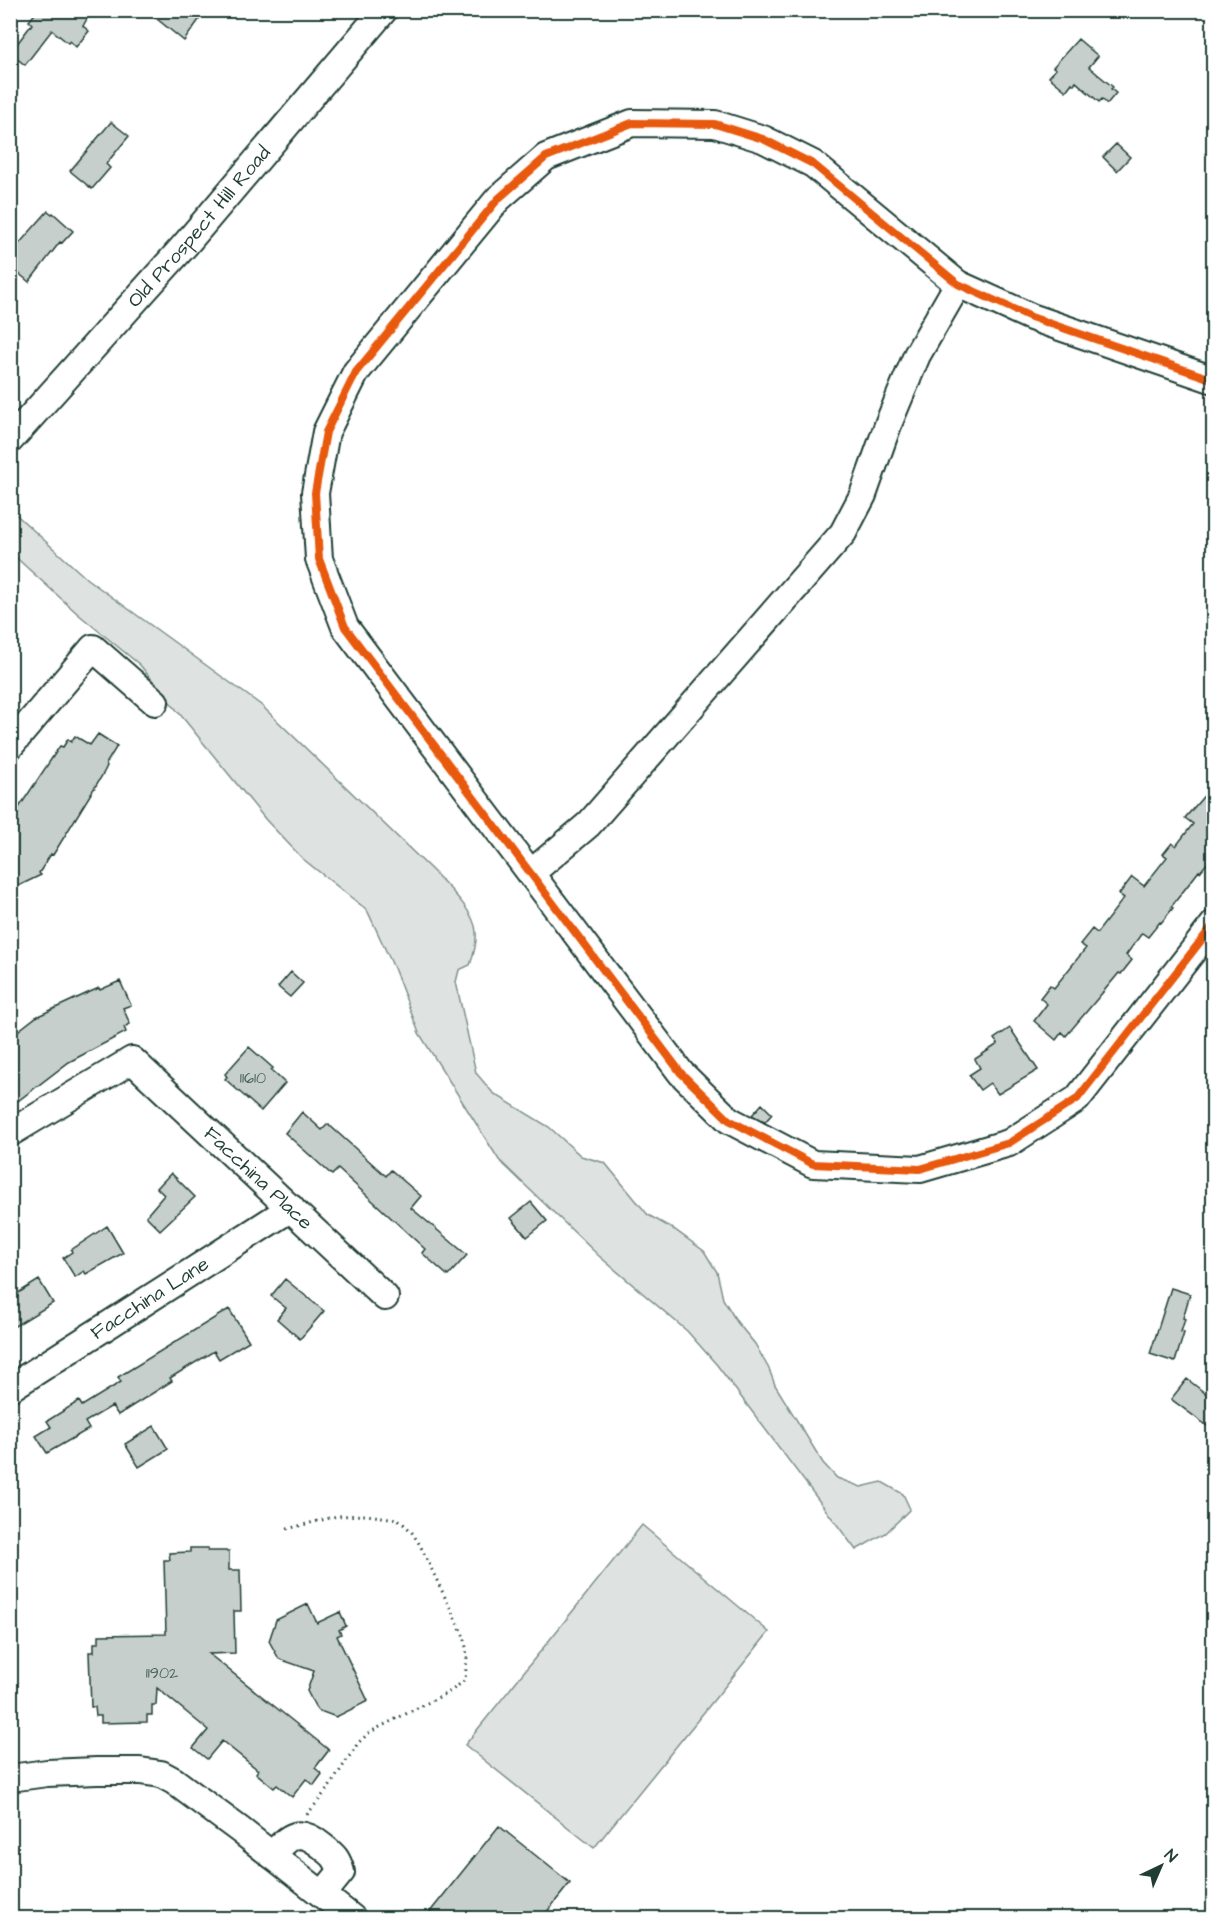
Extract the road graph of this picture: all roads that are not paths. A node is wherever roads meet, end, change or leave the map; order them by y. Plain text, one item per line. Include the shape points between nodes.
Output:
1 (384, 10) edge
2 (958, 284) junction
3 (1214, 380) edge
4 (10, 440) edge
5 (155, 702) dead end
6 (10, 746) edge
7 (531, 873) junction
8 (1214, 924) edge
9 (10, 1133) edge
10 (291, 1208) junction
11 (385, 1297) dead end
12 (10, 1388) edge
13 (10, 1779) edge
14 (272, 1855) junction
15 (323, 1894) junction
16 (352, 1918) edge

1 - 4 street, Old Prospect Hill Road via 185,245
2 - 3 street via 1031,317
2 - 7 street via 917,355 864,495 843,533 589,824
2 - 7 street via 813,164 763,139 715,124 632,123 546,157 498,200 356,372 326,432 315,493 319,559 345,627
5 - 6 street via 93,648
7 - 8 street via 681,1073 729,1120 813,1164 920,1169 1009,1143 1077,1099
9 - 10 street, Facchina Place via 132,1060
10 - 11 street, Facchina Place
10 - 12 street, Facchina Lane
13 - 14 street via 47,1773 161,1774
14 - 15 street
14 - 15 street via 291,1837 310,1837 337,1859 341,1872
15 - 16 street

